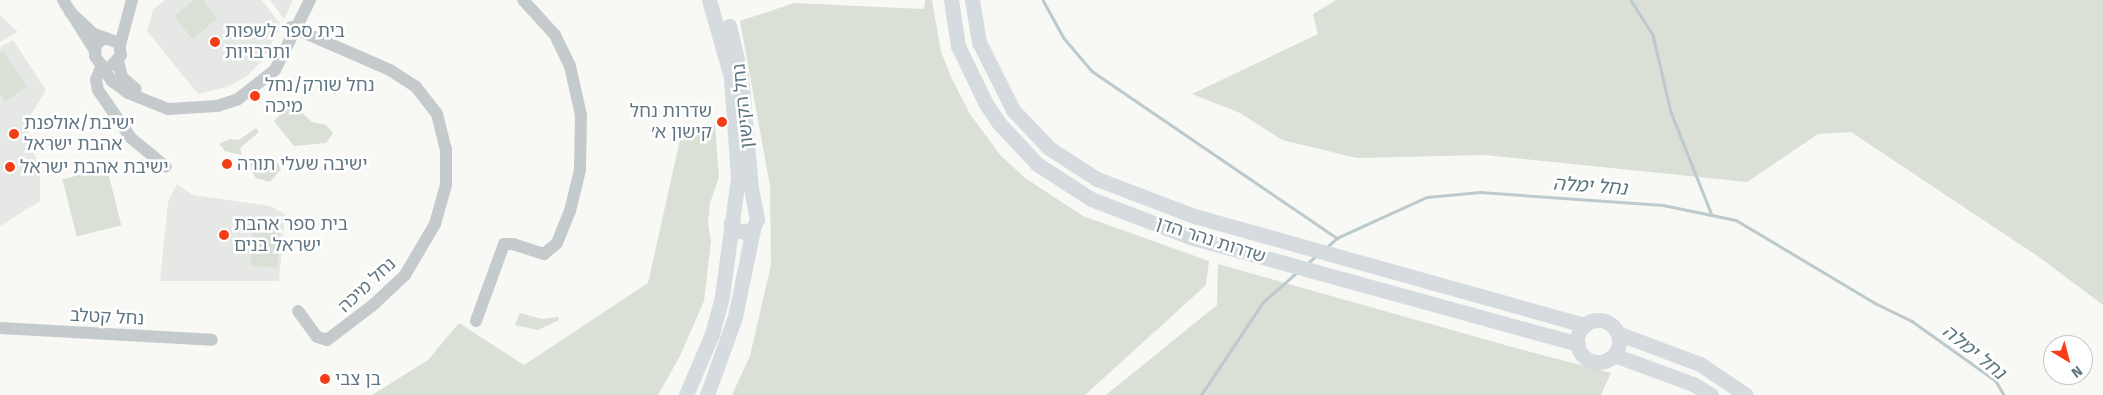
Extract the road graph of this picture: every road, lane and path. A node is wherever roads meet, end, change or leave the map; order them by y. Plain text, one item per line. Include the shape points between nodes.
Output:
1 (63, 0) edge
2 (132, 0) edge
3 (302, 0) edge
4 (310, 0) edge
5 (523, 0) edge
6 (709, 0) edge
7 (720, 0) edge
8 (951, 0) edge
9 (972, 0) edge
10 (70, 12) junction
11 (294, 28) junction
12 (111, 40) junction
13 (94, 49) junction
14 (118, 61) junction
15 (102, 65) junction
16 (166, 167) dead end
17 (731, 217) junction
18 (754, 222) junction
19 (298, 310) dead end
20 (476, 321) dead end
21 (1585, 325) junction
22 (0, 328) edge
23 (1618, 334) junction
24 (212, 340) dead end
25 (1578, 344) junction
26 (1614, 355) junction
27 (686, 395) edge
28 (707, 395) edge
29 (1712, 395) edge
30 (1746, 395) edge

1 - 10 street
2 - 12 street via 129,15
3 - 11 street
4 - 11 street
5 - 20 street via 555,35 570,66 581,115 580,170 570,211 557,243 544,254 504,244
6 - 17 main road via 725,49 733,94 738,178
7 - 18 main road, נחל הקישון via 740,67
8 - 25 main road, שדרות נהר הדן via 958,46 998,122 1037,164 1091,199 1190,237
9 - 21 main road, שדרות נהר הדן via 978,42 1013,110 1049,148 1097,179 1194,216
10 - 12 street via 94,34
10 - 13 street
11 - 14 street via 259,75 216,100 182,104 146,95 122,77
11 - 15 street via 283,57 264,81 238,99 217,106 182,109 154,106 122,89
11 - 19 street, נחל מיכה via 390,70 416,87 437,114 446,149 446,184 435,224 405,275 374,305 327,340 317,337
12 - 13 street
12 - 14 street via 122,51
13 - 15 street
14 - 15 street
15 - 16 street via 96,80 98,90 131,138
17 - 18 main road via 740,232
17 - 18 main road via 743,206 751,208
17 - 27 main road via 729,259 718,313
18 - 28 main road, נחל הקישון via 733,325
21 - 23 main road, שדרות נהר הדן via 1606,322
21 - 25 main road via 1579,334
22 - 24 street, נחל קטלב
23 - 26 main road via 1619,345
23 - 30 main road, שדרות נהר הדן via 1700,364
25 - 26 main road via 1584,356 1596,362
26 - 29 main road via 1693,384

